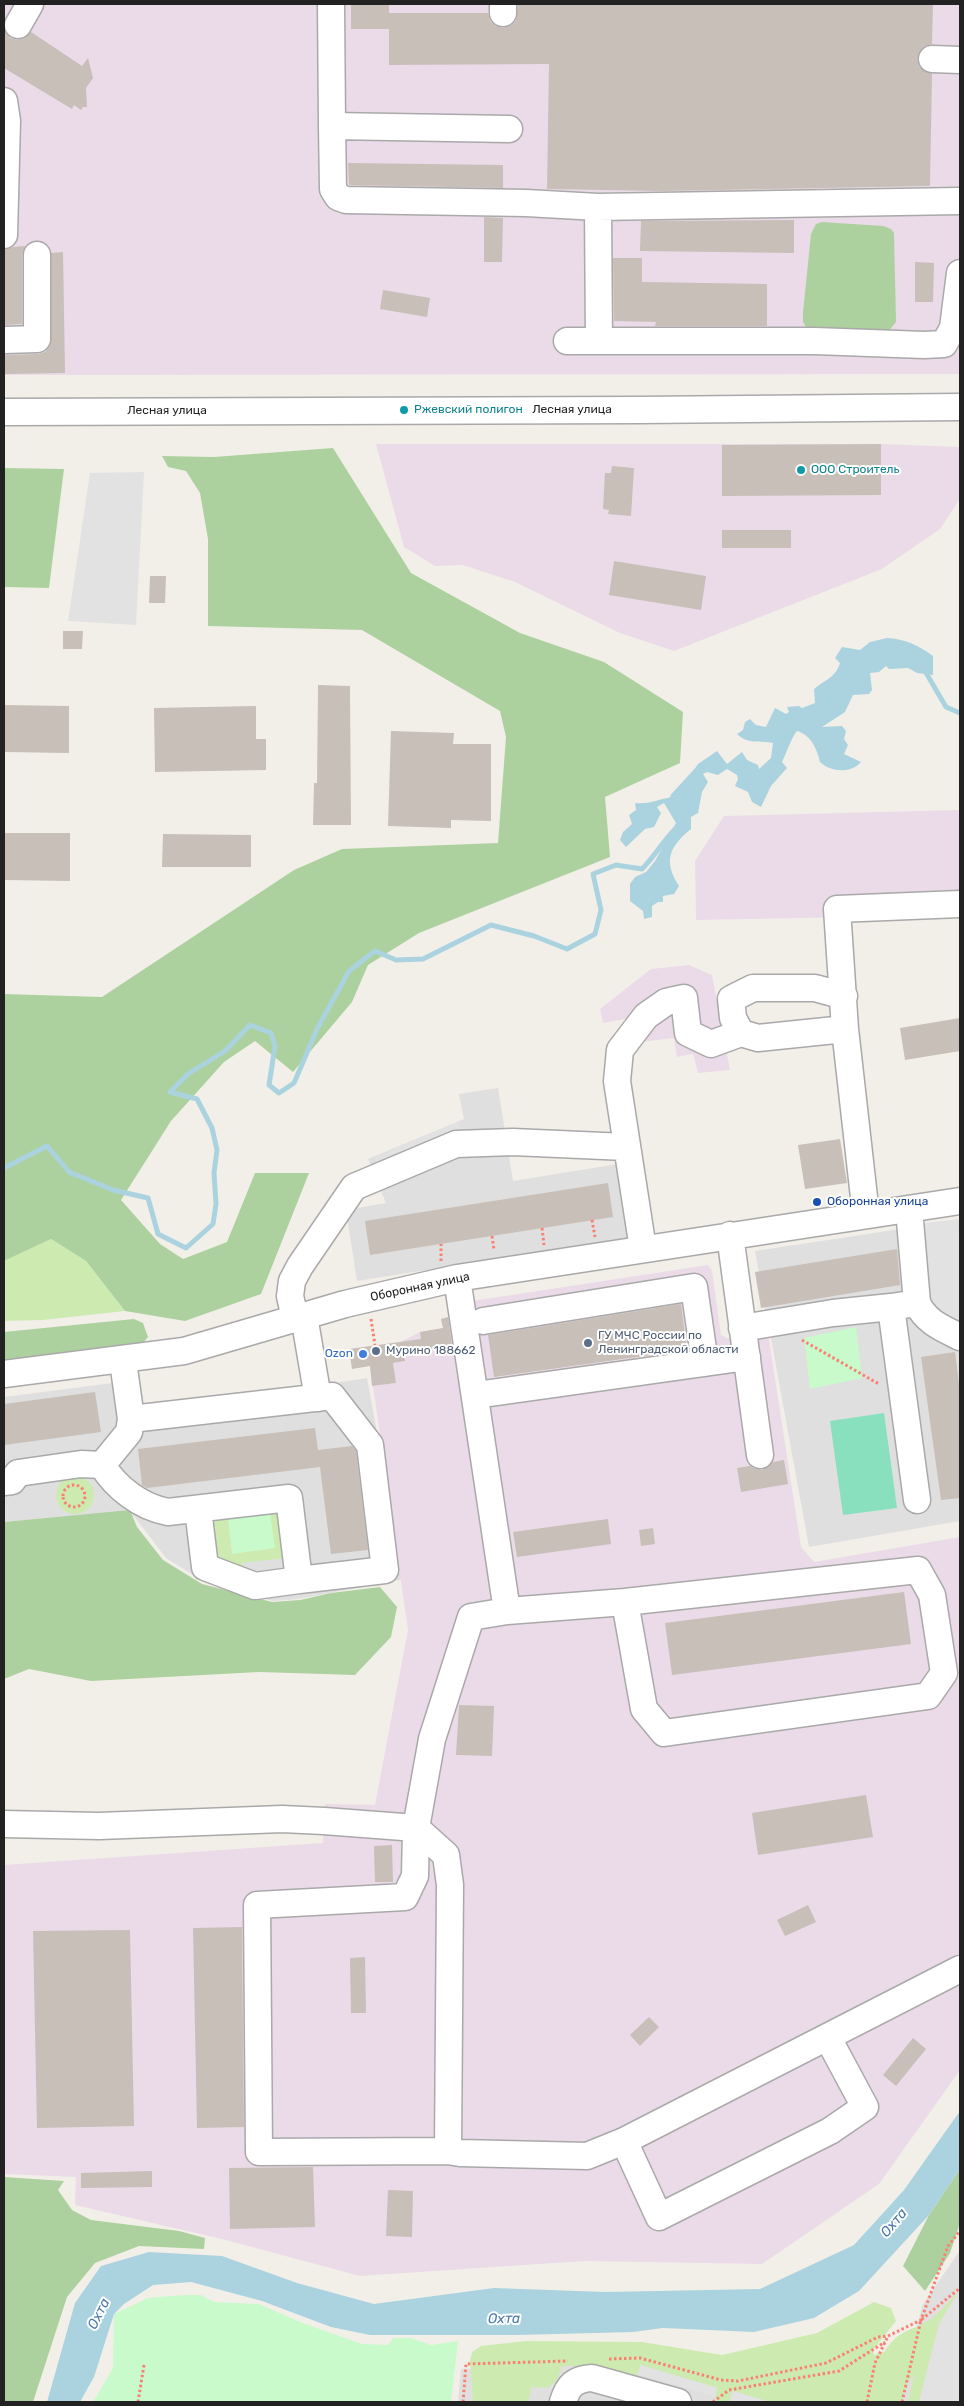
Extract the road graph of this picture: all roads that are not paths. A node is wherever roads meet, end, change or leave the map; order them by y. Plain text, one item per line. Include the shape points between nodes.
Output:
1 (331, 4) edge
2 (932, 59) dead end
3 (960, 60) edge
4 (4, 100) edge
5 (332, 126) junction
6 (509, 128) dead end
7 (960, 201) edge
8 (598, 207) junction
9 (4, 235) edge
10 (37, 255) dead end
11 (960, 273) edge
12 (4, 340) edge
13 (567, 341) dead end
14 (599, 341) junction
15 (960, 407) edge
16 (4, 412) edge
17 (960, 904) edge
18 (844, 996) junction
19 (845, 1029) junction
20 (741, 1033) junction
21 (626, 1147) junction
22 (960, 1201) edge
23 (909, 1208) junction
24 (866, 1214) junction
25 (730, 1236) junction
26 (643, 1249) junction
27 (458, 1278) junction
28 (917, 1303) junction
29 (892, 1306) junction
30 (299, 1317) junction
31 (483, 1321) dead end
32 (742, 1328) junction
33 (960, 1337) edge
34 (746, 1357) junction
35 (123, 1361) junction
36 (705, 1362) junction
37 (4, 1374) edge
38 (476, 1394) junction
39 (318, 1398) junction
40 (131, 1419) junction
41 (760, 1455) dead end
42 (102, 1466) junction
43 (4, 1482) edge
44 (917, 1500) dead end
45 (198, 1509) junction
46 (299, 1580) junction
47 (625, 1602) junction
48 (507, 1610) junction
49 (4, 1824) edge
50 (416, 1828) junction
51 (960, 1969) edge
52 (828, 2038) junction
53 (624, 2141) junction
54 (448, 2151) junction
55 (563, 2402) edge
56 (678, 2402) edge

1 - 5 street
2 - 3 street
4 - 9 street via 7,121
5 - 6 street
5 - 8 street via 333,190 341,199
7 - 8 street
8 - 14 street
10 - 12 street via 37,339
11 - 14 street via 953,328 944,344
13 - 14 street
15 - 16 street, Лесная улица
17 - 18 street via 837,909
18 - 19 street
18 - 20 street via 815,988 753,988 731,999 733,1018
19 - 20 street via 758,1038
19 - 24 street
20 - 21 street via 711,1044 688,1033 684,998 666,1002 646,1016 620,1050 617,1082
21 - 26 street
21 - 30 street via 513,1142 456,1144 354,1187 292,1281 290,1296
22 - 23 street, Оборонная улица
23 - 24 street, Оборонная улица
23 - 28 street
24 - 25 street, Оборонная улица
25 - 26 street, Оборонная улица
25 - 32 street
26 - 27 street, Оборонная улица
27 - 30 street, Оборонная улица
27 - 38 street
28 - 29 street
28 - 33 street via 932,1324
29 - 32 street
29 - 44 street
30 - 35 street, Оборонная улица via 184,1351
30 - 39 street
31 - 36 street via 694,1287
32 - 34 street
34 - 36 street
34 - 41 street
35 - 37 street, Оборонная улица
35 - 40 street
36 - 38 street
38 - 48 street
39 - 40 street
39 - 46 street via 332,1396 370,1445 385,1570
40 - 42 street via 129,1432
42 - 43 street via 81,1464 18,1473 12,1481
42 - 45 street via 111,1481 156,1509 168,1512
45 - 46 street via 205,1567 255,1586
45 - 46 street via 289,1498
47 - 47 street via 918,1570 932,1595 944,1673 928,1696 664,1733 644,1709
47 - 48 street
48 - 50 street via 471,1617 432,1739
49 - 50 street via 99,1826 282,1819
50 - 54 street via 446,1856 450,1885
50 - 54 street via 415,1876 405,1897 257,1905 259,2152
51 - 52 street
52 - 53 street
52 - 53 street via 865,2107 830,2131 659,2217
53 - 54 street via 587,2156
55 - 56 street via 571,2386 579,2379 592,2378

